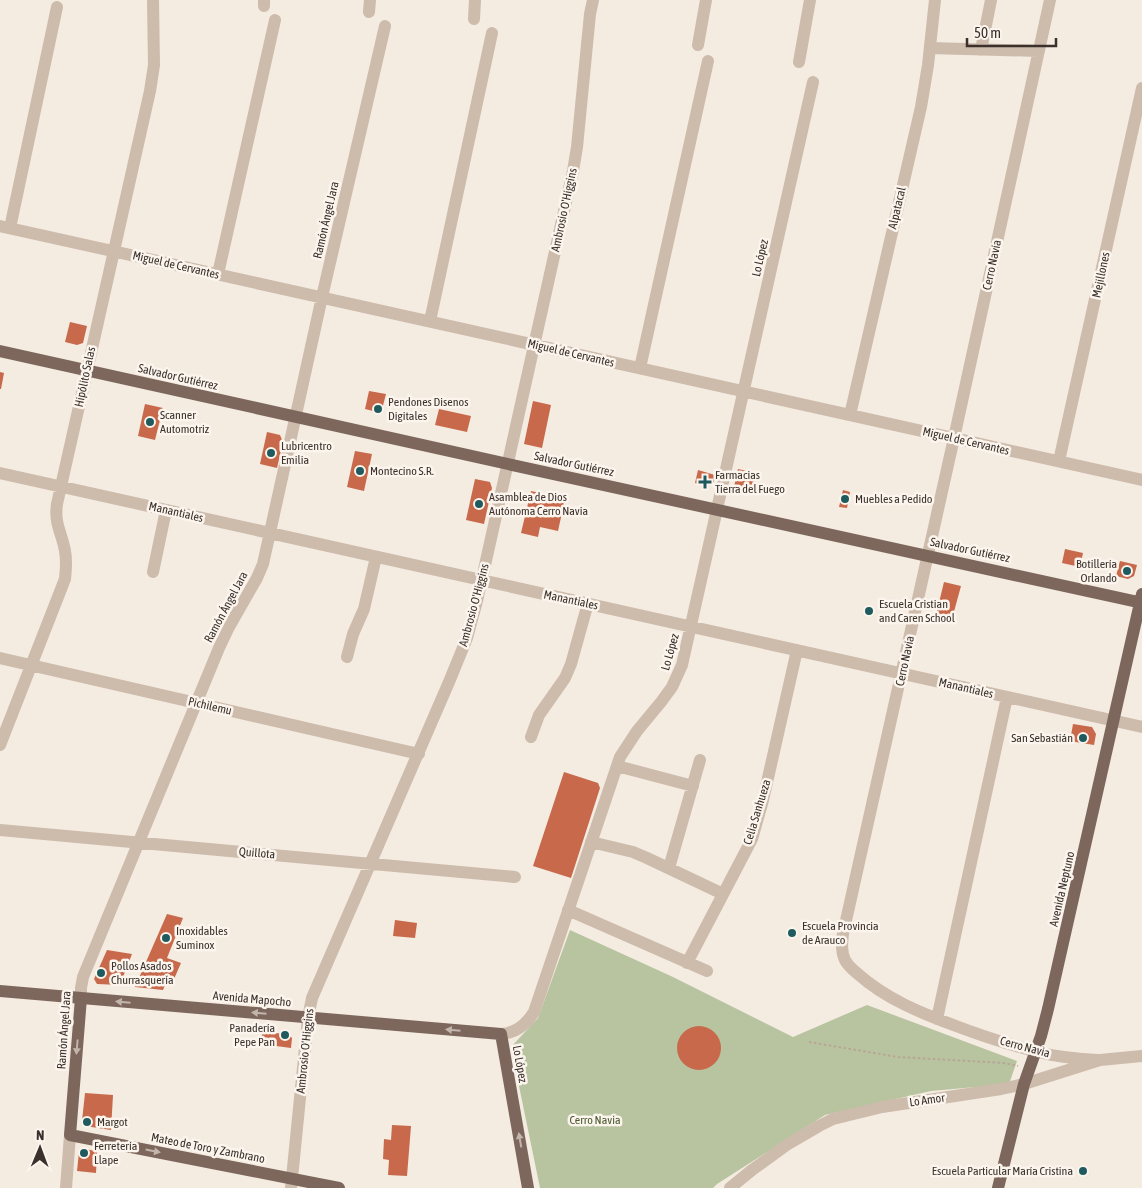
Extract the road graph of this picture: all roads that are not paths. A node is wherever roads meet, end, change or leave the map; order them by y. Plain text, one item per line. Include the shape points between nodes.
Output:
1 (153, 0) edge
2 (475, 0) edge
3 (593, 0) edge
4 (706, 0) edge
5 (810, 0) edge
6 (935, 0) edge
7 (991, 0) edge
8 (1050, 0) edge
9 (57, 7) dead end
10 (474, 19) dead end
11 (275, 20) dead end
12 (385, 26) dead end
13 (492, 33) dead end
14 (698, 45) dead end
15 (930, 48) junction
16 (981, 50) junction
17 (1039, 52) junction
18 (708, 61) dead end
19 (799, 62) dead end
20 (813, 82) dead end
21 (1142, 88) edge
22 (5, 227) edge
23 (114, 251) junction
24 (218, 274) junction
25 (322, 298) junction
26 (430, 322) junction
27 (535, 345) junction
28 (0, 351) edge
29 (640, 368) junction
30 (87, 370) junction
31 (744, 391) junction
32 (850, 415) junction
33 (296, 417) junction
34 (954, 438) junction
35 (1059, 461) junction
36 (508, 464) junction
37 (0, 473) edge
38 (1142, 480) edge
39 (61, 487) junction
40 (166, 510) junction
41 (717, 510) junction
42 (271, 533) junction
43 (928, 555) junction
44 (376, 556) junction
45 (153, 572) dead end
46 (482, 580) junction
47 (1141, 600) edge
48 (588, 604) junction
49 (691, 626) junction
50 (797, 650) junction
51 (346, 657) dead end
52 (0, 658) edge
53 (31, 665) junction
54 (902, 673) junction
55 (1007, 697) junction
56 (196, 703) junction
57 (1114, 720) junction
58 (1142, 727) edge
59 (531, 737) dead end
60 (0, 745) edge
61 (419, 754) junction
62 (700, 760) dead end
63 (616, 766) junction
64 (693, 786) junction
65 (0, 830) edge
66 (139, 842) junction
67 (591, 842) junction
68 (371, 864) junction
69 (669, 868) junction
70 (514, 876) dead end
71 (723, 894) junction
72 (568, 910) junction
73 (687, 962) junction
74 (707, 971) dead end
75 (0, 991) edge
76 (81, 998) junction
77 (308, 1018) junction
78 (936, 1019) junction
79 (501, 1034) junction
80 (1036, 1051) junction
81 (1142, 1056) edge
82 (1100, 1060) junction
83 (1024, 1084) junction
84 (70, 1134) junction
85 (292, 1183) edge
86 (66, 1188) edge
87 (339, 1188) edge
88 (528, 1188) edge
89 (730, 1188) edge
90 (998, 1188) edge

1 - 23 street, Hipólito Salas via 152,78
2 - 10 street
3 - 27 street, Ambrosio O'Higgins via 575,159
4 - 14 street
5 - 19 street
6 - 15 street, Alpatacal
7 - 16 street
8 - 17 street, Cerro Navia
9 - 22 street
11 - 24 street
12 - 25 street, Ramón Ángel Jara
13 - 26 street
15 - 16 street
15 - 32 street, Alpatacal via 921,107
16 - 17 street
17 - 34 street, Cerro Navia
18 - 29 street
20 - 31 street, Lo López
21 - 35 street, Mejillones
22 - 23 street, Miguel de Cervantes
23 - 24 street, Miguel de Cervantes
23 - 30 street, Hipólito Salas
24 - 25 street, Miguel de Cervantes
25 - 26 street, Miguel de Cervantes
25 - 33 street, Ramón Ángel Jara
26 - 27 street, Miguel de Cervantes
27 - 29 street, Miguel de Cervantes
27 - 36 street, Ambrosio O'Higgins
28 - 30 main road, Salvador Gutiérrez
29 - 31 street, Miguel de Cervantes
30 - 33 main road, Salvador Gutiérrez
30 - 39 street, Hipólito Salas
31 - 32 street, Miguel de Cervantes
31 - 41 street, Lo López
32 - 34 street, Miguel de Cervantes
33 - 36 main road, Salvador Gutiérrez
33 - 42 street, Ramón Ángel Jara
34 - 35 street, Miguel de Cervantes
34 - 43 street, Cerro Navia
35 - 38 street, Miguel de Cervantes
36 - 41 main road, Salvador Gutiérrez
36 - 46 street, Ambrosio O'Higgins
37 - 39 street, Manantiales
39 - 40 street, Manantiales
39 - 53 street, Hipólito Salas via 56,519 66,553 65,580
40 - 42 street, Manantiales
40 - 45 street
41 - 43 main road, Salvador Gutiérrez
41 - 49 street, Lo López
42 - 44 street, Manantiales
42 - 56 street, Ramón Ángel Jara via 260,572 226,634
43 - 47 main road, Salvador Gutiérrez
43 - 54 street, Cerro Navia
44 - 46 street, Manantiales
44 - 51 street via 365,604
46 - 48 street, Manantiales
46 - 61 street, Ambrosio O'Higgins via 467,638
47 - 57 main road, Avenida Neptuno
48 - 49 street, Manantiales
48 - 59 street via 571,664 539,715
49 - 50 street, Manantiales
49 - 63 street, Lo López via 678,677 630,740
50 - 54 street, Manantiales
50 - 71 street, Celia Sanhueza via 752,839
52 - 53 street, Pichilemu
53 - 56 street, Pichilemu
53 - 60 street, Hipólito Salas
54 - 55 street, Manantiales
54 - 78 street, Cerro Navia via 842,951 852,969 877,990
55 - 57 street, Manantiales
55 - 78 street
56 - 61 street, Pichilemu
56 - 66 street, Ramón Ángel Jara
57 - 58 street, Manantiales
57 - 80 main road, Avenida Neptuno
61 - 68 street, Ambrosio O'Higgins
62 - 64 street
63 - 64 street
63 - 67 street, Lo López
64 - 69 street
65 - 66 street, Quillota
66 - 68 street, Quillota
66 - 76 street, Ramón Ángel Jara via 83,977
67 - 69 street via 633,852
67 - 72 street, Lo López
68 - 70 street, Quillota
68 - 77 street, Ambrosio O'Higgins via 314,991
69 - 71 street
71 - 73 street, Celia Sanhueza
72 - 73 street
72 - 79 street, Lo López via 534,1012 520,1029
73 - 74 street
75 - 76 main road, Avenida Mapocho
77 -> 76 main road, Avenida Mapocho
76 -> 84 main road, Ramón Ángel Jara
79 -> 77 main road, Avenida Mapocho
77 - 85 street, Ambrosio O'Higgins
78 - 80 street, Cerro Navia
88 -> 79 main road, Lo López
80 - 82 street, Cerro Navia
80 - 83 main road, Avenida Neptuno
81 - 82 street, Lo Amor
82 - 83 street, Lo Amor
83 - 89 street, Lo Amor via 866,1110 832,1120 788,1144
83 - 90 main road, Avenida Neptuno
84 -> 85 main road, Mateo de Toro y Zambrano
84 - 86 street, Ramón Ángel Jara
85 - 87 main road, Mateo de Toro y Zambrano

